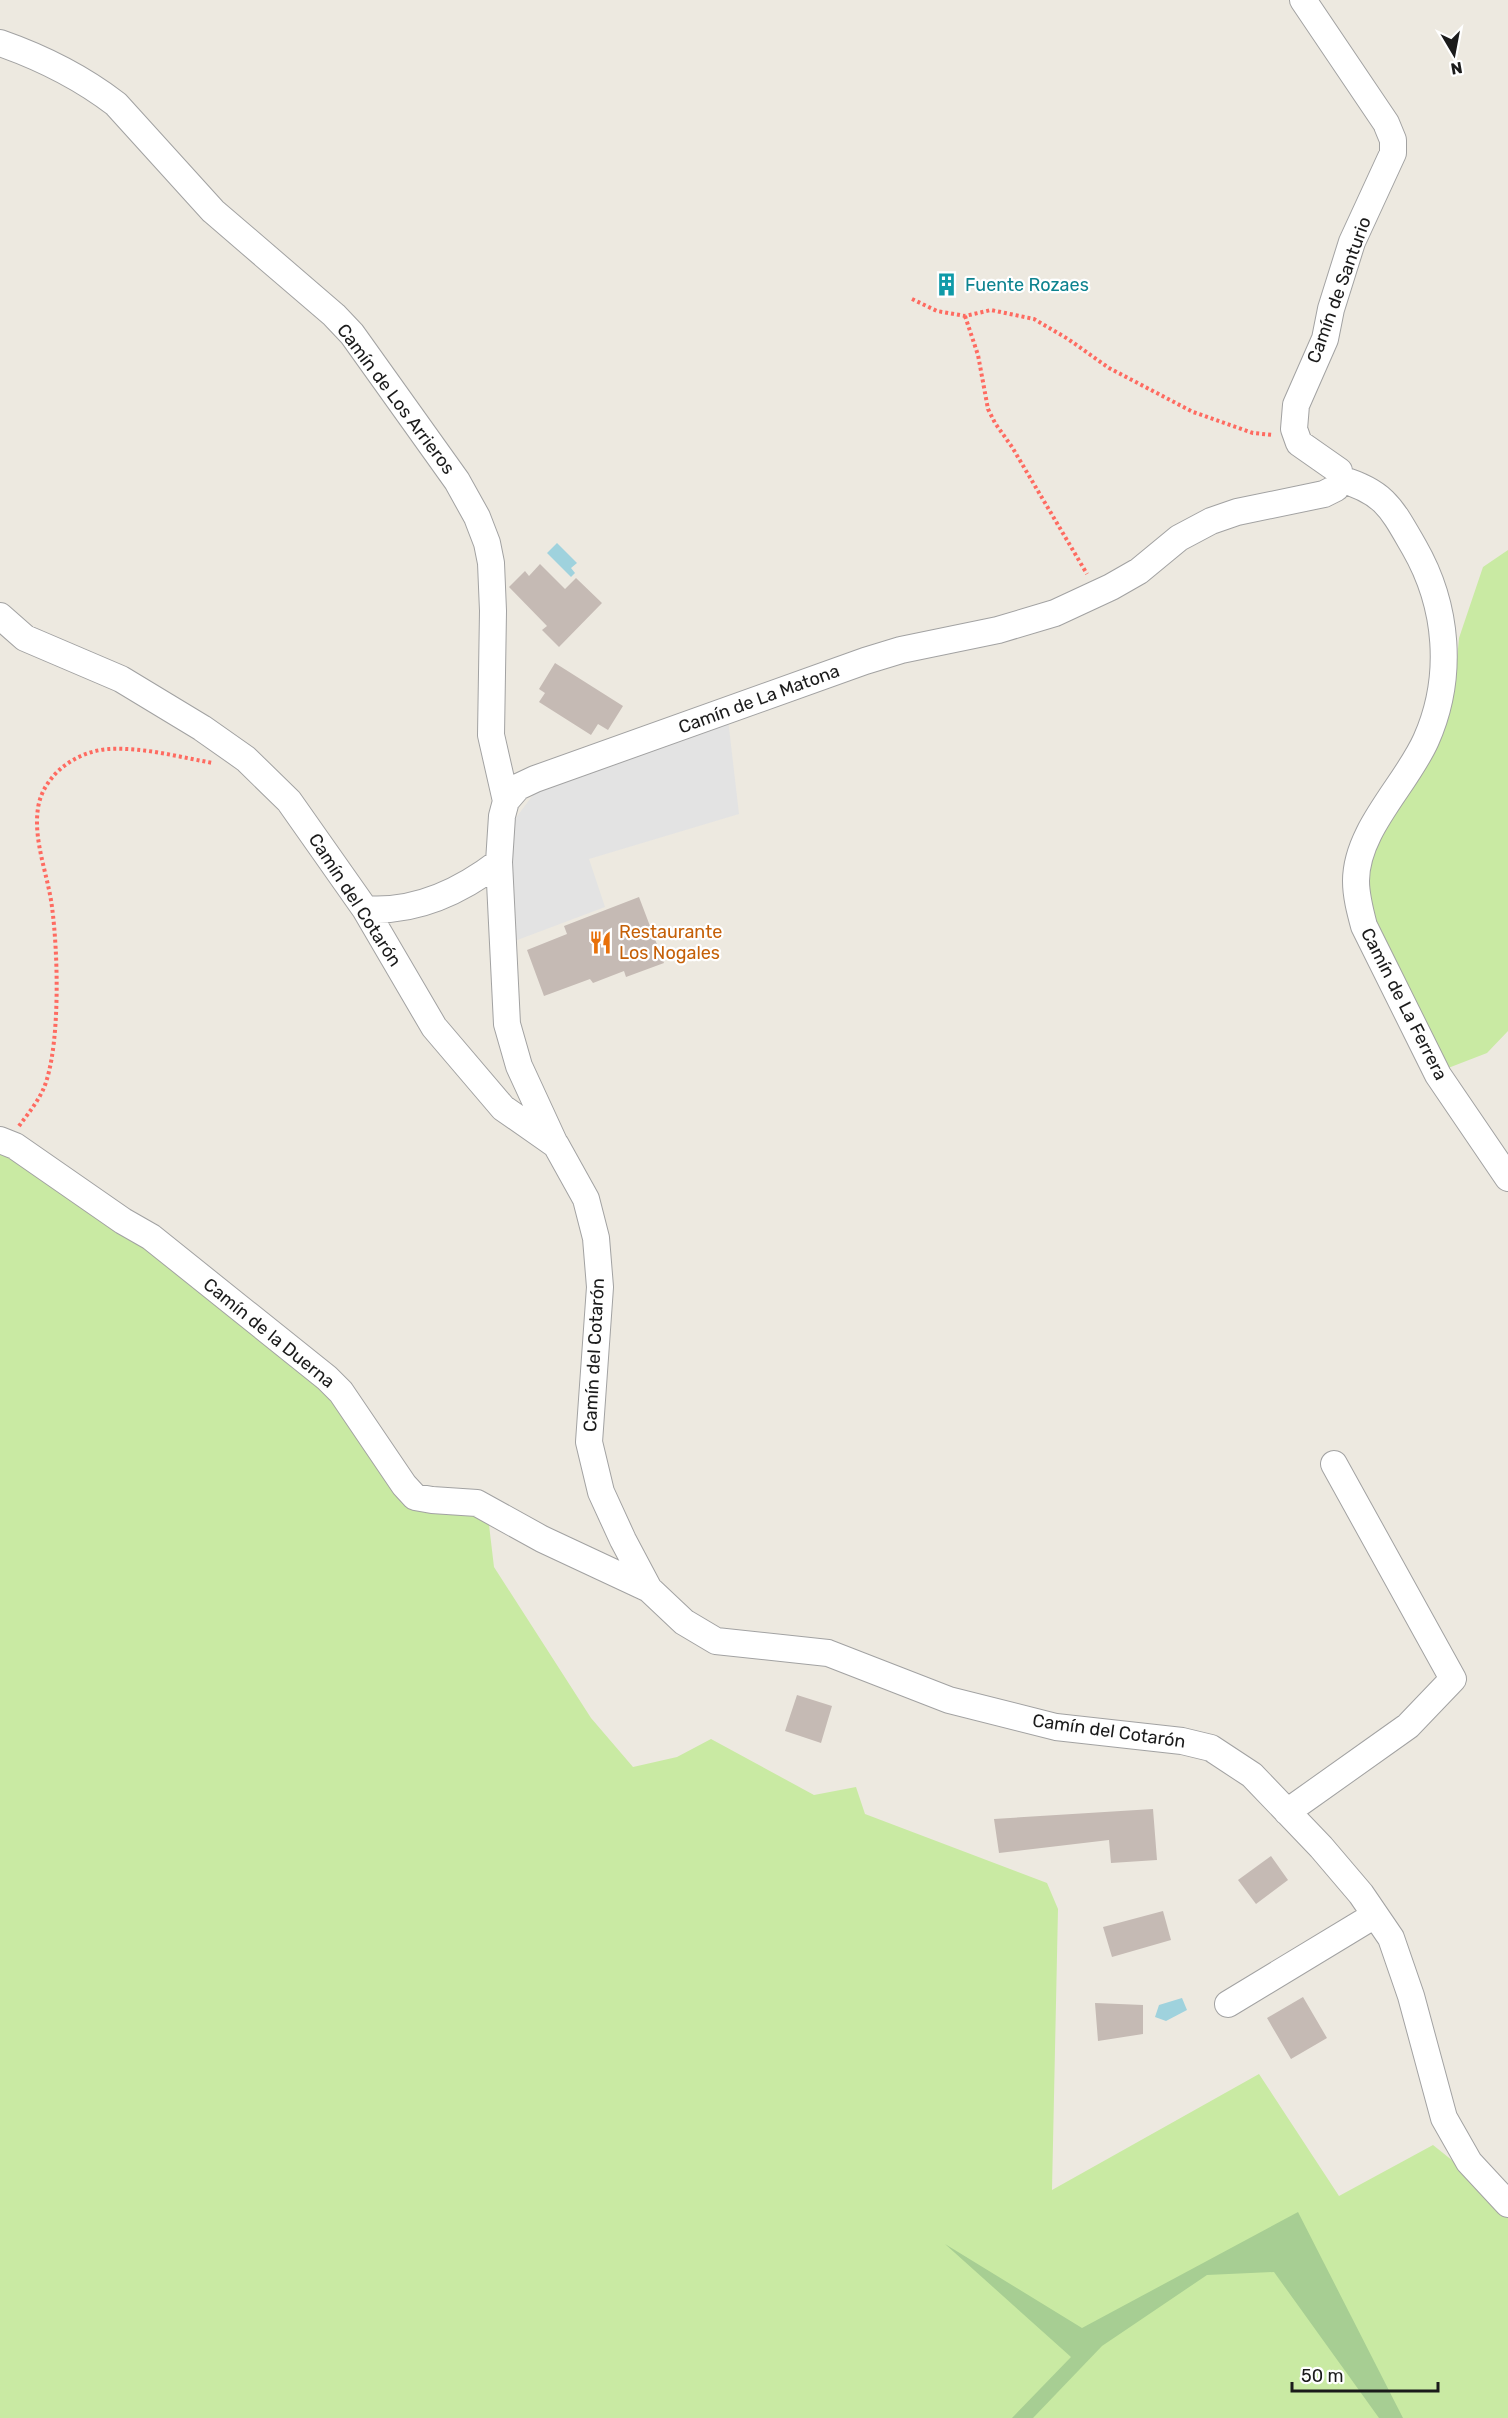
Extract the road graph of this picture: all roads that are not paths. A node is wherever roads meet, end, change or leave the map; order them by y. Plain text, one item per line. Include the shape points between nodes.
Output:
1 (1303, 0) edge
2 (0, 43) edge
3 (1340, 479) junction
4 (0, 616) edge
5 (506, 801) junction
6 (499, 862) junction
7 (365, 909) junction
8 (2, 1141) edge
9 (556, 1145) junction
10 (1508, 1178) edge
11 (1334, 1464) dead end
12 (649, 1589) junction
13 (1287, 1812) junction
14 (1375, 1914) junction
15 (1228, 2004) dead end
16 (1508, 2204) edge

1 - 3 street, Camín de Santurio via 1386,123 1393,140 1393,153 1352,243 1325,339 1296,405 1294,429 1299,443 1339,471
2 - 5 street, Camín de Los Arrieros via 28,52 116,104 213,211 352,334 458,481 477,518 491,563 490,735
3 - 5 street, Camín de La Matona via 1336,488 1324,494 1210,521 1179,538 1139,571 1054,613 865,661 535,779 518,787
3 - 10 street, Camín de La Ferrera via 1372,490 1394,512 1431,582 1445,644 1436,709 1426,740 1359,858 1359,906 1364,926 1438,1075
4 - 7 street, Camín del Cotarón via 25,638 121,679 246,759 289,801
5 - 6 street
6 - 7 street via 480,877 436,899 386,910
6 - 9 street via 507,1024 519,1066
7 - 9 street, Camín del Cotarón via 434,1027 503,1108
8 - 12 street, Camín de la Duerna via 152,1237 327,1378 415,1497 477,1503 542,1539
9 - 12 street, Camín del Cotarón via 586,1199 596,1238 600,1287 589,1442 601,1492
11 - 13 street via 1453,1679 1408,1726
12 - 13 street, Camín del Cotarón via 684,1622 716,1641 828,1653 949,1700 1056,1727 1182,1741 1211,1748 1252,1776
13 - 14 street, Camín del Cotarón
14 - 15 street
14 - 16 street, Camín del Cotarón via 1391,1938 1444,2118 1469,2162

